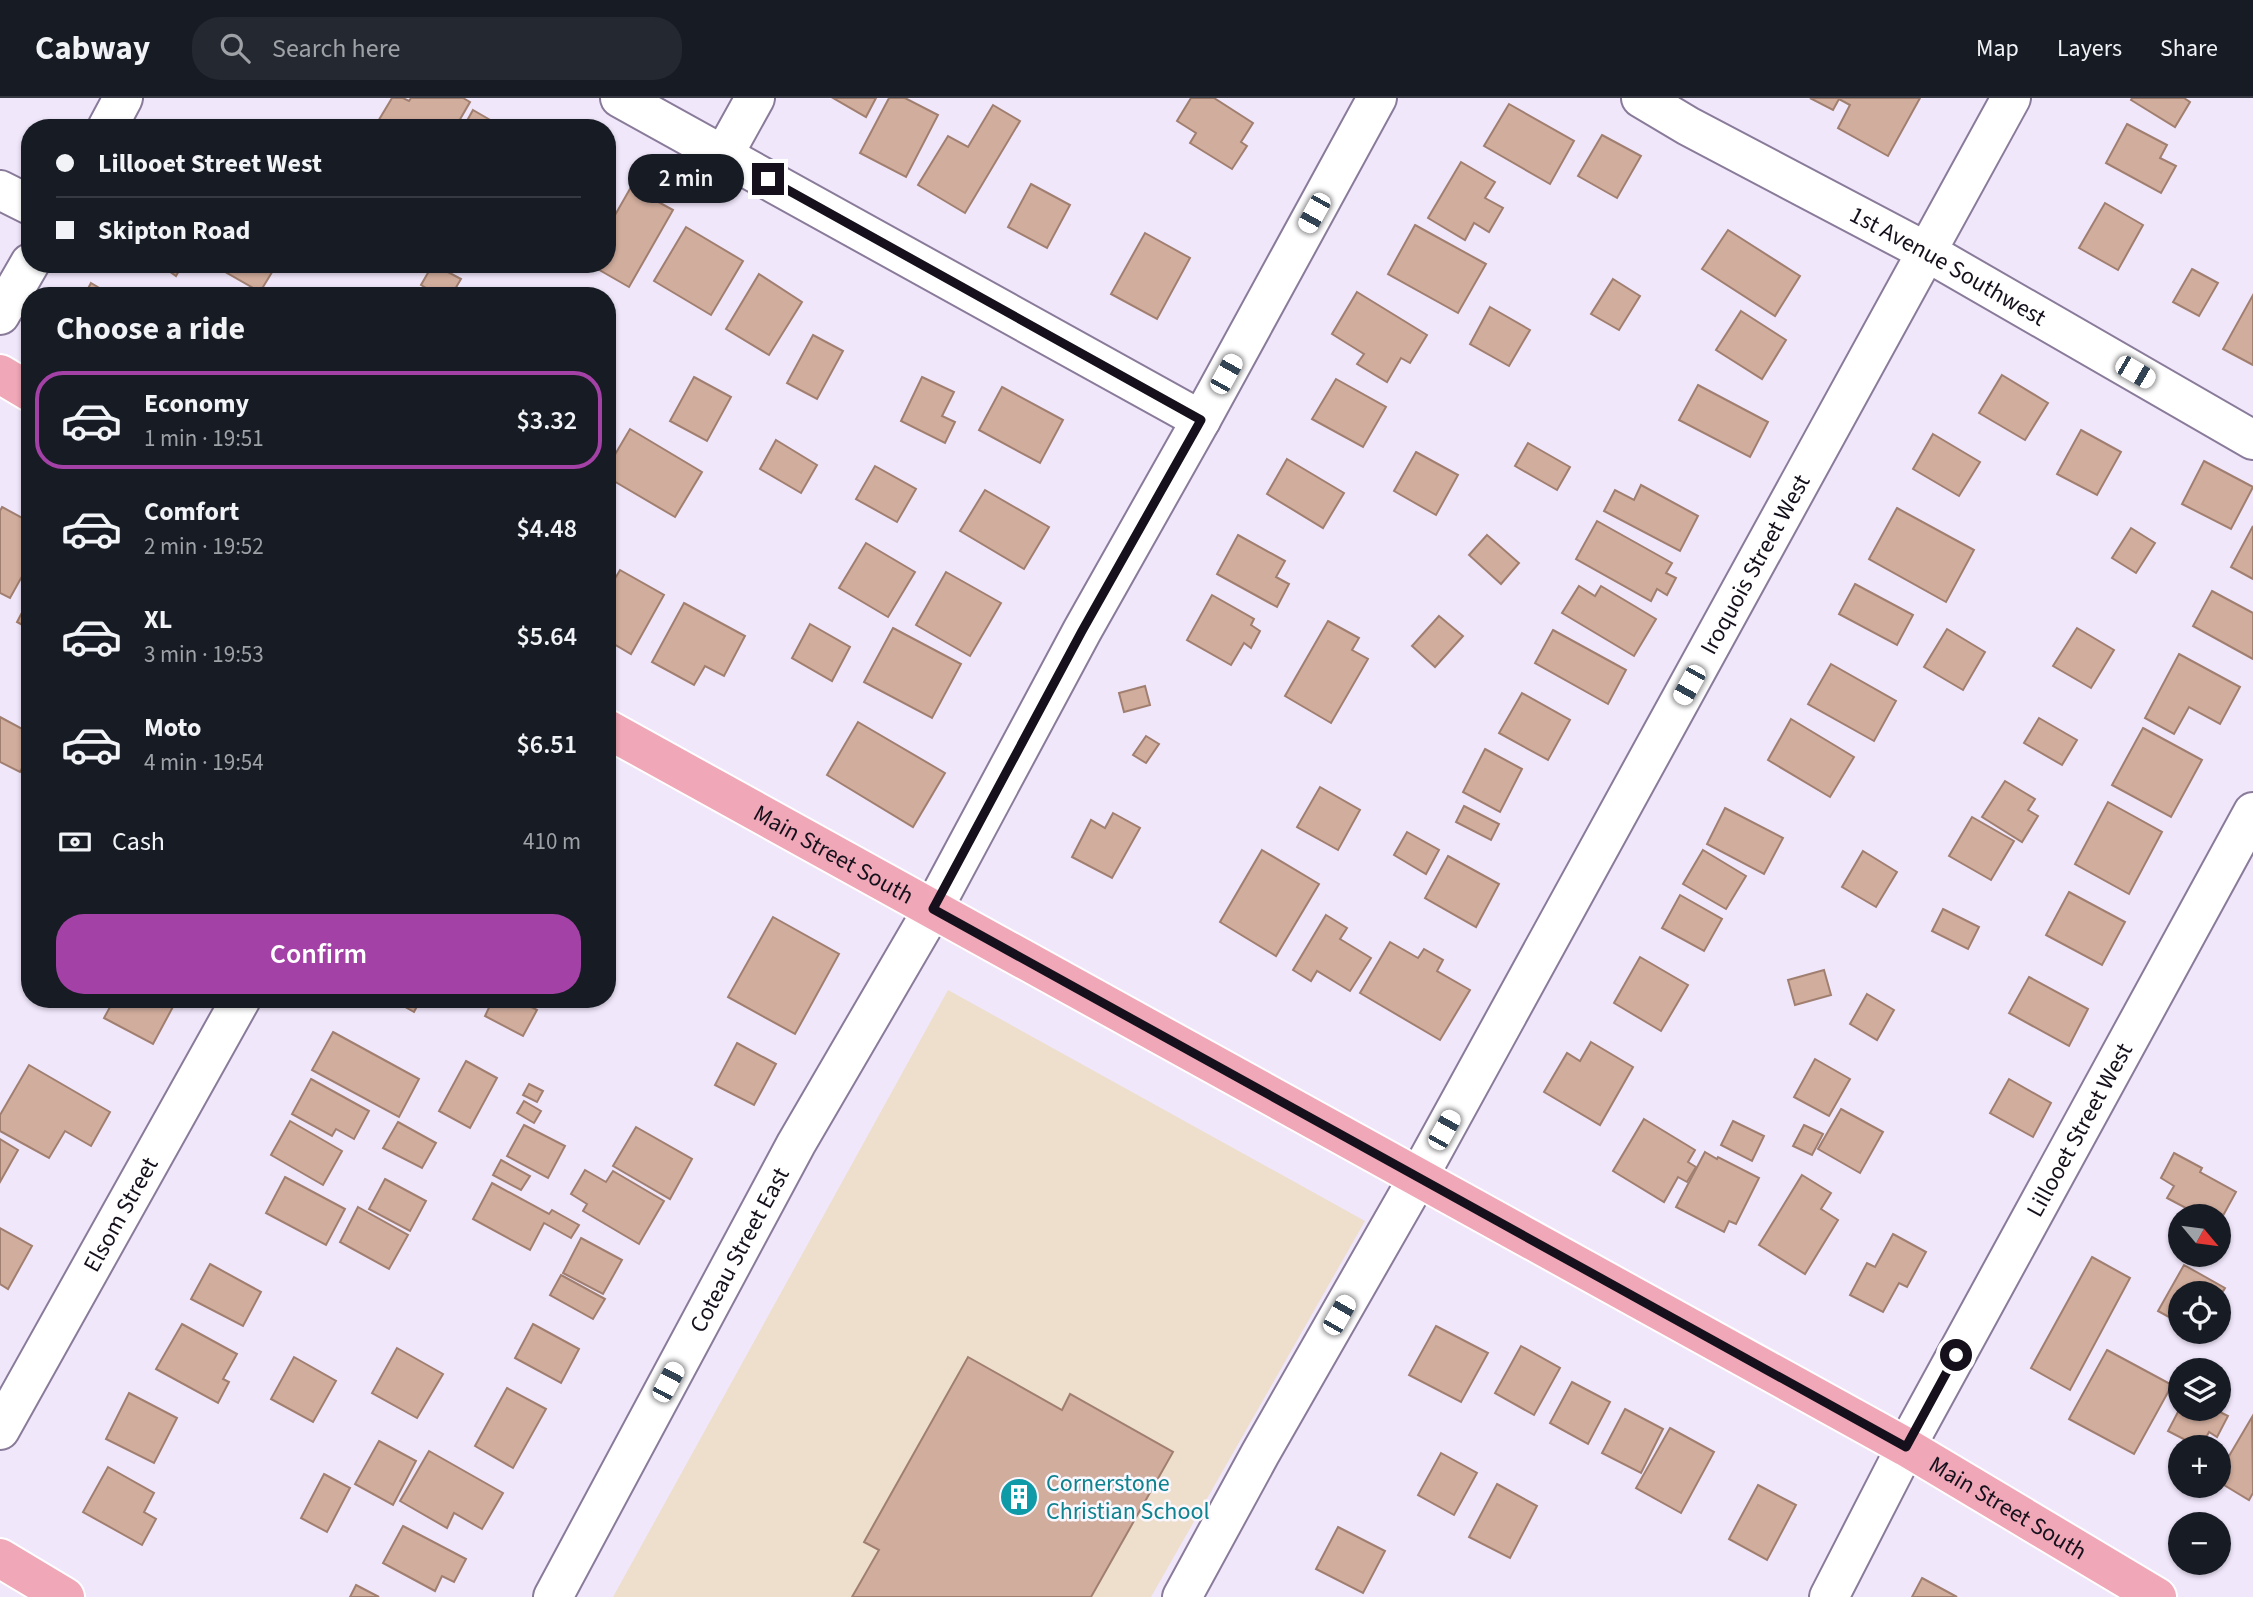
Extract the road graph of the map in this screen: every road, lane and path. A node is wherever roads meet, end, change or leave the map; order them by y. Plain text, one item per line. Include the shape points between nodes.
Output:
1 (123, 98) edge
2 (620, 98) edge
3 (755, 98) edge
4 (1377, 98) edge
5 (1641, 98) edge
6 (2011, 98) edge
7 (112, 119) edge
8 (724, 154) junction
9 (0, 190) edge
10 (21, 200) edge
11 (1927, 252) junction
12 (24, 273) edge
13 (0, 315) edge
14 (0, 374) edge
15 (21, 387) edge
16 (1201, 420) junction
17 (2253, 440) edge
18 (616, 734) edge
19 (2253, 812) edge
20 (933, 909) junction
21 (236, 1008) edge
22 (1419, 1176) junction
23 (0, 1430) edge
24 (1906, 1447) junction
25 (0, 1558) edge
26 (65, 1597) edge
27 (553, 1597) edge
28 (1182, 1597) edge
29 (1829, 1597) edge
30 (2157, 1597) edge

1 - 7 street
2 - 8 street
3 - 8 street
4 - 16 street, Coteau Street East
5 - 11 street, 1st Avenue Southwest
6 - 11 street, Iroquois Street West
8 - 16 street
9 - 10 street
11 - 17 street, 1st Avenue Southwest
11 - 22 street, Iroquois Street West
12 - 13 street
14 - 15 main road
16 - 20 street, Coteau Street East
18 - 20 main road, Main Street South
19 - 24 street, Lillooet Street West
20 - 22 main road, Main Street South
20 - 27 street, Coteau Street East via 796,1144
21 - 23 street, Elsom Street
22 - 24 main road, Main Street South
22 - 28 street, Iroquois Street West
24 - 29 street, Lillooet Street West
24 - 30 main road, Main Street South
25 - 26 main road

